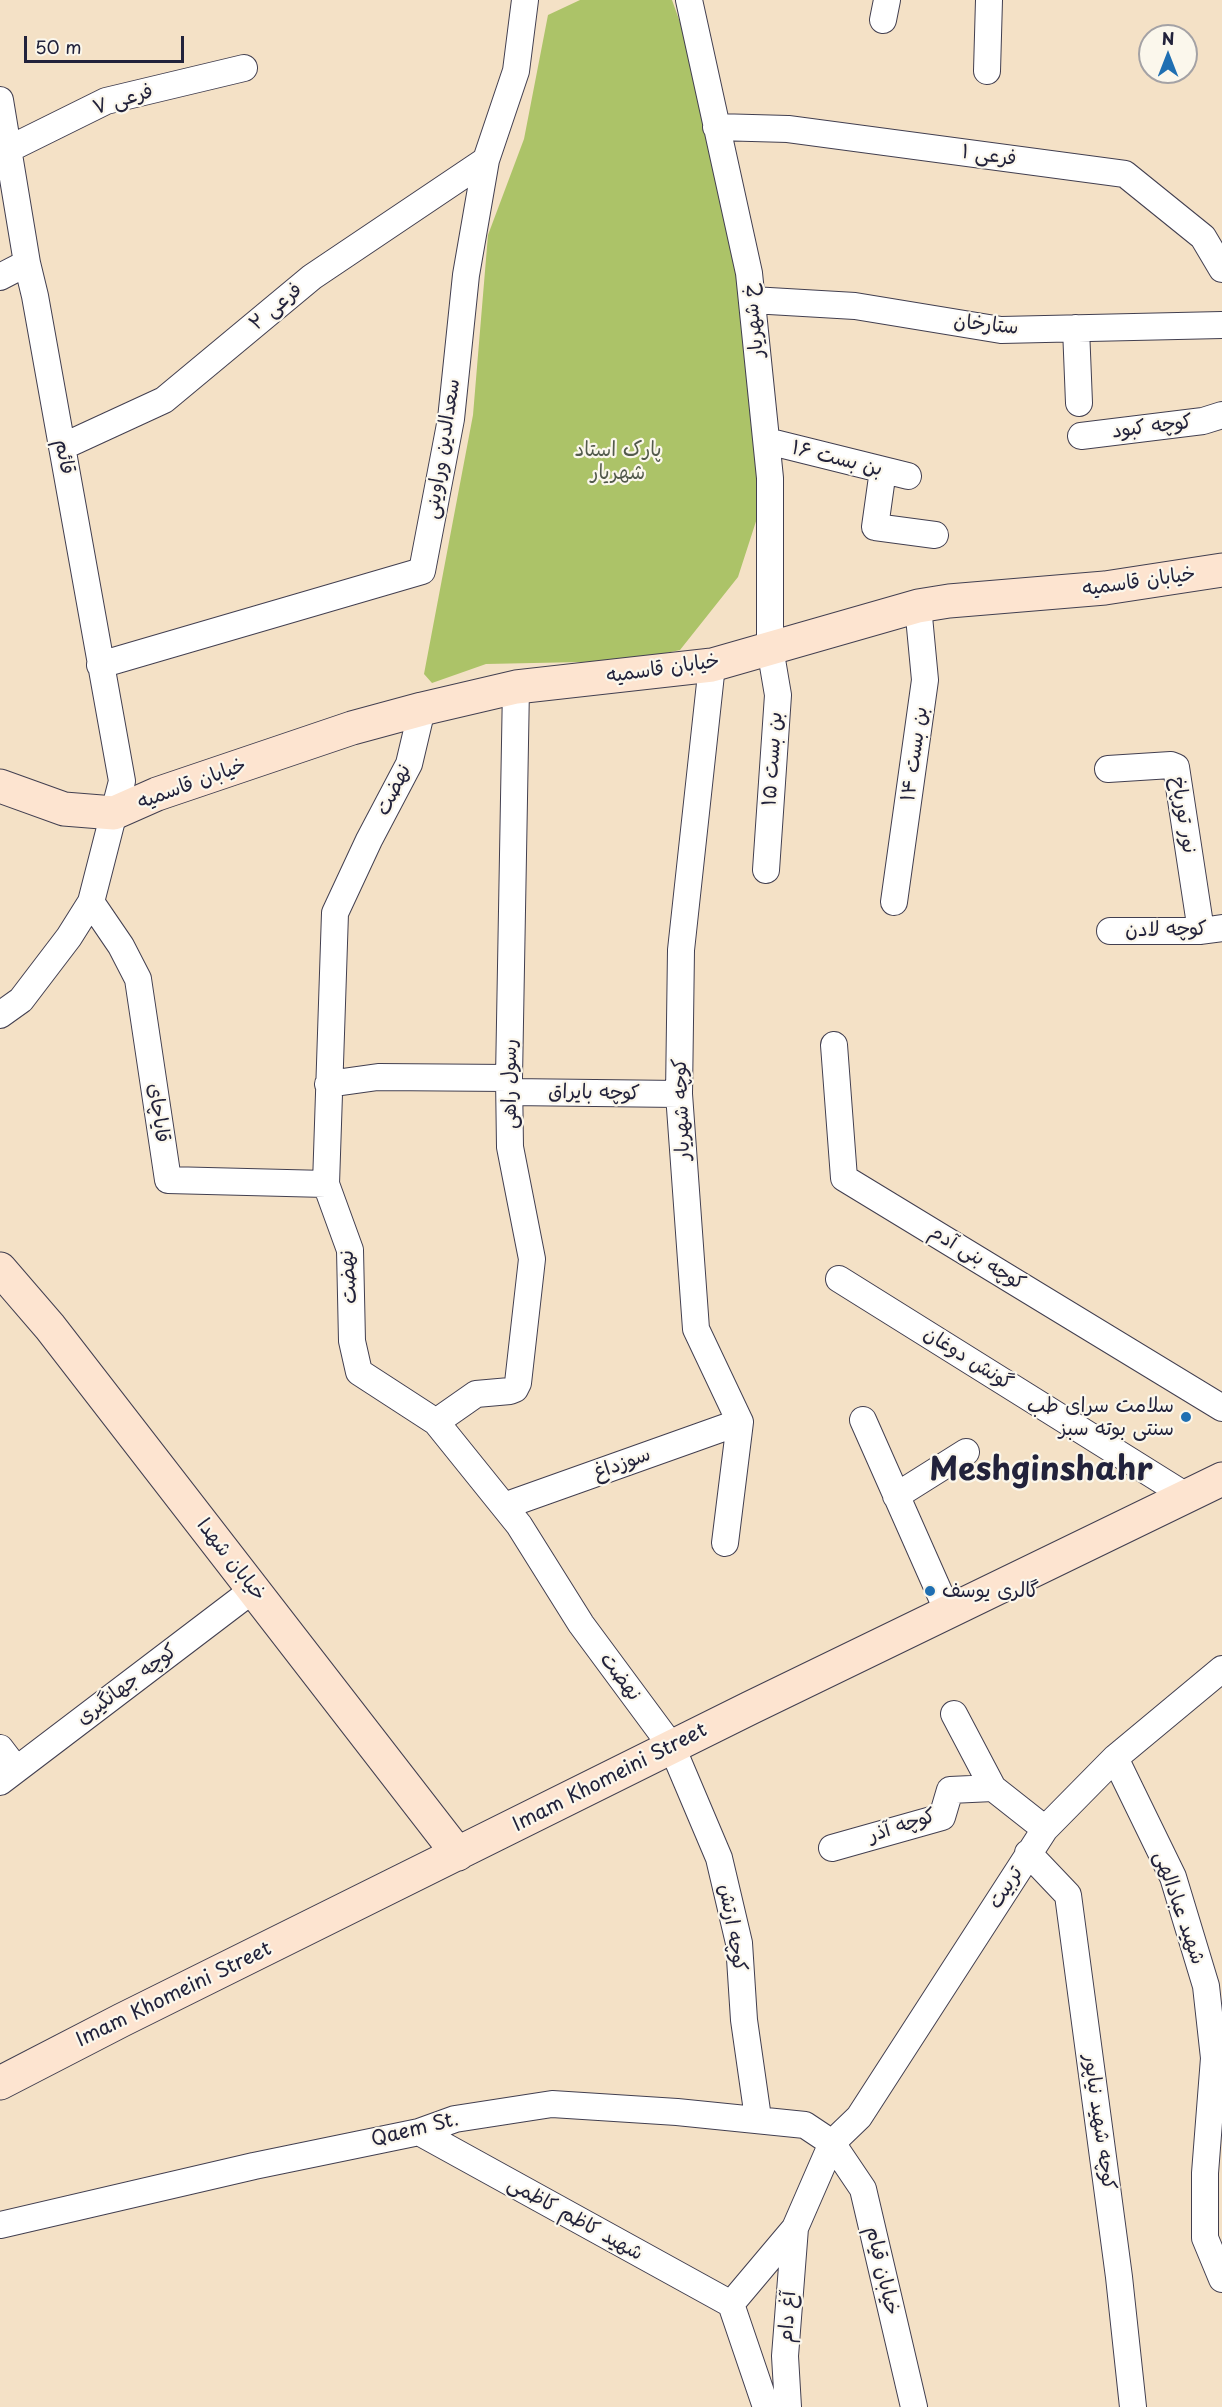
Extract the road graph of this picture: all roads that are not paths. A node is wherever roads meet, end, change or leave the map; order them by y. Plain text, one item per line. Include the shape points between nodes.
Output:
1 (525, 0) edge
2 (689, 0) edge
3 (989, 0) edge
4 (244, 68) dead end
5 (987, 71) dead end
6 (0, 99) edge
7 (716, 127) junction
8 (9, 149) junction
9 (486, 160) junction
10 (27, 263) junction
11 (1222, 269) edge
12 (0, 277) edge
13 (752, 300) junction
14 (1222, 325) edge
15 (1076, 328) junction
16 (1079, 403) dead end
17 (1222, 416) edge
18 (1081, 436) dead end
19 (767, 441) junction
20 (62, 447) junction
21 (883, 470) junction
22 (908, 476) dead end
23 (934, 535) dead end
24 (1222, 570) edge
25 (918, 606) junction
26 (770, 648) junction
27 (100, 665) junction
28 (712, 665) junction
29 (516, 687) junction
30 (422, 709) junction
31 (1108, 769) dead end
32 (0, 786) edge
33 (114, 813) junction
34 (766, 870) dead end
35 (91, 902) junction
36 (894, 902) dead end
37 (1211, 930) edge
38 (1110, 931) dead end
39 (0, 1015) edge
40 (834, 1045) dead end
41 (328, 1084) junction
42 (509, 1085) junction
43 (679, 1094) junction
44 (326, 1184) junction
45 (0, 1269) edge
46 (839, 1279) dead end
47 (1222, 1408) edge
48 (862, 1420) dead end
49 (436, 1422) junction
50 (740, 1422) junction
51 (966, 1452) dead end
52 (1222, 1479) edge
53 (896, 1497) junction
54 (1188, 1497) junction
55 (504, 1506) junction
56 (725, 1543) dead end
57 (254, 1589) junction
58 (948, 1612) junction
59 (1222, 1669) edge
60 (954, 1714) dead end
61 (672, 1747) junction
62 (0, 1748) edge
63 (1115, 1758) junction
64 (8, 1775) edge
65 (993, 1788) junction
66 (1045, 1828) junction
67 (831, 1848) dead end
68 (1028, 1853) junction
69 (458, 1854) junction
70 (0, 2083) edge
71 (758, 2118) junction
72 (419, 2132) junction
73 (832, 2143) junction
74 (0, 2225) edge
75 (795, 2228) junction
76 (1222, 2279) edge
77 (731, 2304) junction
78 (766, 2407) edge
79 (788, 2407) edge
80 (914, 2407) edge
81 (1133, 2407) edge

1 - 9 street, سعدالدین وراوینی via 516,71
2 - 7 street, خ شهریار
3 - 5 street
4 - 8 street, فرعی ۷ via 106,101
6 - 8 street, قائم
7 - 11 street, فرعی ۱ via 788,129 1125,174 1203,237
7 - 13 street, خ شهریار
8 - 10 street, قائم
9 - 20 street, فرعی ۲ via 312,277 164,400
9 - 27 street, سعدالدین وراوینی via 466,275 451,419 422,571
10 - 12 street
10 - 20 street, قائم
13 - 15 street, ستارخان via 855,306 1001,330
13 - 19 street, خ شهریار
14 - 15 street, ستارخان
15 - 16 street
17 - 18 street, کوچه کبود
19 - 21 street, بن بست ۱۶
19 - 26 street, خ شهریار
20 - 27 street, قائم
21 - 22 street, بن بست ۱۶
21 - 23 street via 875,526
24 - 25 street, خیابان قاسمیه via 1105,588
25 - 26 street, خیابان قاسمیه
25 - 36 street, بن بست ۱۴ via 925,680
26 - 28 street, خیابان قاسمیه
26 - 34 street, بن بست ۱۵ via 778,695
27 - 33 street, قائم via 122,781
28 - 29 street, خیابان قاسمیه
28 - 43 street, کوچه شهریار via 681,951
29 - 30 street, خیابان قاسمیه
29 - 42 street, رسول راهی
30 - 33 street, خیابان قاسمیه via 352,728 168,790
30 - 41 street, نهضت via 409,764 335,913
31 - 37 street, نور تورپاخ via 1176,767
32 - 33 street via 64,809
33 - 35 street, قائم
35 - 39 street, قائم via 21,1000
35 - 44 street, قایاچای via 138,979 168,1180
37 - 38 street, کوچه لادن
40 - 47 street, کوچه بنی آدم via 844,1178
41 - 42 street, کوچه بایراق via 378,1077
41 - 44 street, نهضت
42 - 43 street, کوچه بایراق
42 - 49 street, رسول راهی via 510,1147 532,1259 518,1383 510,1391 476,1394
43 - 50 street, کوچه شهریار via 696,1329
44 - 49 street, نهضت via 350,1250 352,1341 359,1372
45 - 57 street, خیابان شهدا via 50,1327
46 - 54 street, گونش دوغان
48 - 53 street
49 - 55 street, نهضت
50 - 55 street, سوزداغ
50 - 56 street
51 - 53 street
52 - 54 street, Imam Khomeini Street
53 - 58 street
54 - 58 street, Imam Khomeini Street
55 - 61 street, نهضت via 580,1624
57 - 64 street, کوچه جهانگیری
57 - 69 street, خیابان شهدا
58 - 61 street, Imam Khomeini Street
59 - 63 street, تربیت
60 - 65 street
61 - 69 street, Imam Khomeini Street
61 - 71 street, کوچه ارتش via 719,1858 739,1943 744,2020
62 - 64 street
63 - 66 street, تربیت
63 - 76 street, شهید عبادالهی via 1173,1877 1206,1986 1214,2058 1205,2173 1205,2238
65 - 66 street
65 - 67 street, کوچه آذر via 950,1790 942,1817
66 - 68 street, تربیت
68 - 73 street, تربیت via 859,2117
68 - 81 street, کوچه شهید نیاپور via 1068,1894
69 - 70 street, Imam Khomeini Street
71 - 72 street, Qaem St. via 552,2104 455,2119
71 - 73 street, Qaem St. via 805,2125
72 - 74 street, Qaem St.
72 - 77 street, شهید کاظم کاظمی
73 - 75 street
73 - 80 street, خیابان قیام via 863,2189
75 - 77 street
75 - 79 street, آغ دام via 785,2356
77 - 78 street

